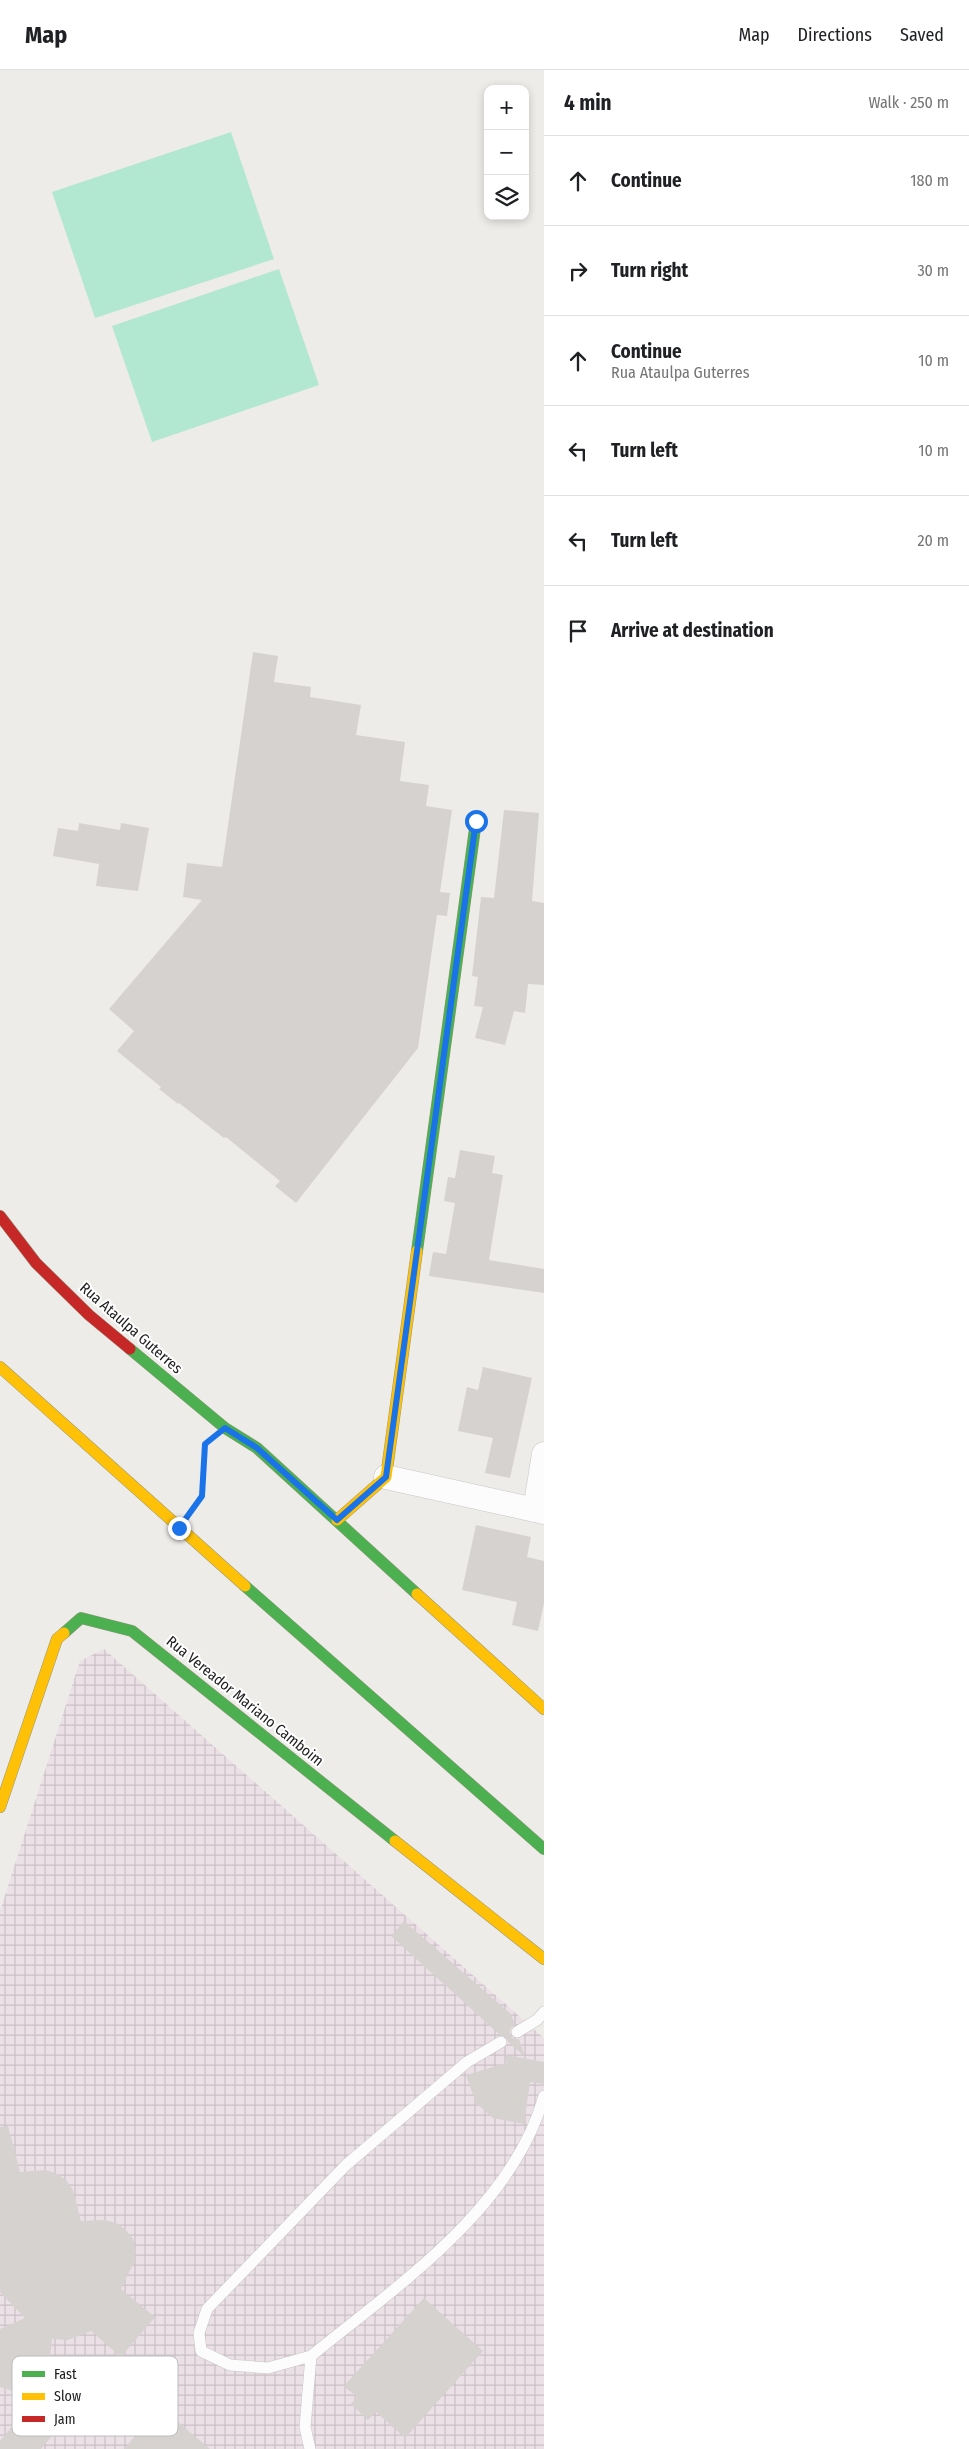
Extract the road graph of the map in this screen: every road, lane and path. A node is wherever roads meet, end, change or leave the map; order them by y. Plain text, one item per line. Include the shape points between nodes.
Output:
1 (476, 821) dead end
2 (0, 1216) edge
3 (0, 1367) edge
4 (225, 1428) junction
5 (544, 1454) edge
6 (386, 1477) junction
7 (540, 1511) edge
8 (337, 1520) junction
9 (179, 1528) junction
10 (544, 1709) edge
11 (0, 1807) edge
12 (544, 1849) edge
13 (544, 1959) edge
14 (544, 2012) edge
15 (517, 2032) dead end
16 (501, 2042) dead end
17 (544, 2096) edge
18 (311, 2356) junction
19 (310, 2449) edge

1 - 6 main road
2 - 4 main road, Rua Ataulpa Guterres via 36,1263 88,1315
3 - 9 main road
4 - 8 main road, Rua Ataulpa Guterres via 257,1448
4 - 9 path via 205,1444 202,1496
5 - 7 street
6 - 7 street
6 - 8 main road
8 - 10 main road, Rua Ataulpa Guterres
9 - 12 main road
11 - 13 main road, Rua Vereador Mariano Camboim via 57,1639 81,1618 132,1631
14 - 15 lane
16 - 18 lane via 467,2062 346,2165 207,2310 199,2333 201,2351 230,2365 268,2368
17 - 18 lane via 538,2117 510,2169 452,2241
18 - 19 lane via 305,2427

